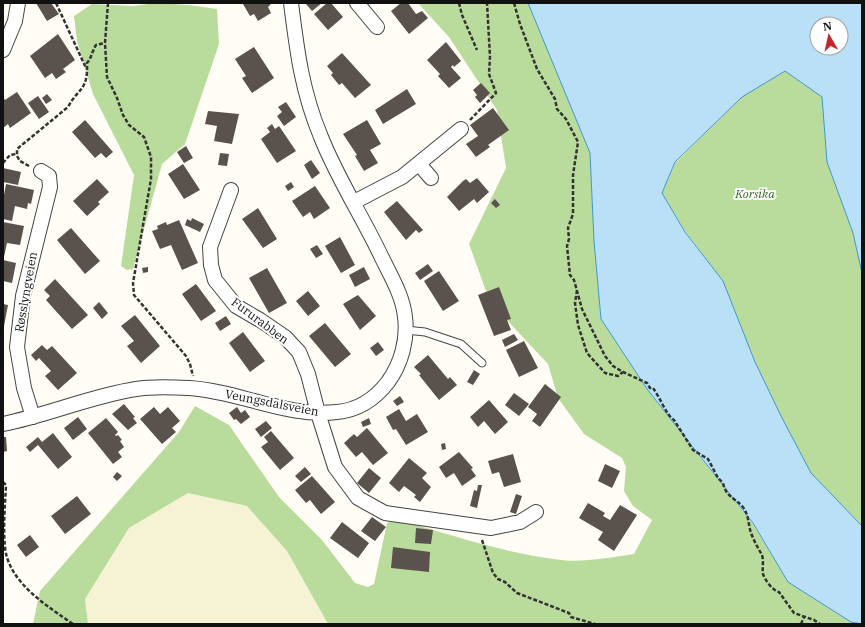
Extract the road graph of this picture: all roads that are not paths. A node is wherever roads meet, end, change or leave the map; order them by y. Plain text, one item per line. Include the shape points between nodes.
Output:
1 (18, 3) edge
2 (291, 3) edge
3 (358, 3) edge
4 (377, 27) dead end
5 (3, 50) edge
6 (461, 129) road end
7 (419, 164) junction
8 (41, 171) road end
9 (431, 178) dead end
10 (231, 190) dead end
11 (354, 202) junction
12 (406, 330) junction
13 (482, 363) dead end
14 (318, 413) junction
15 (33, 417) junction
16 (3, 424) edge
17 (536, 512) dead end

1 - 5 street via 15,21
2 - 11 street, Veungsdalsveien via 303,87 321,138
3 - 4 street
6 - 7 street
7 - 9 street
7 - 11 street via 402,177
8 - 15 street, Røsslyngveien via 49,176 50,187 24,290 17,347 24,388
10 - 14 street, Fururabben via 210,247 215,280 236,306 285,337 299,352 308,374
11 - 12 street, Veungsdalsveien via 397,288
12 - 13 lane via 425,332 461,344
12 - 14 street, Veungsdalsveien via 398,364 379,393 353,409
14 - 15 street, Veungsdalsveien via 192,388 138,388 88,399
14 - 17 street, Fururabben via 335,467 358,498 385,513 491,528 520,522
15 - 16 street, Veungsdalsveien

